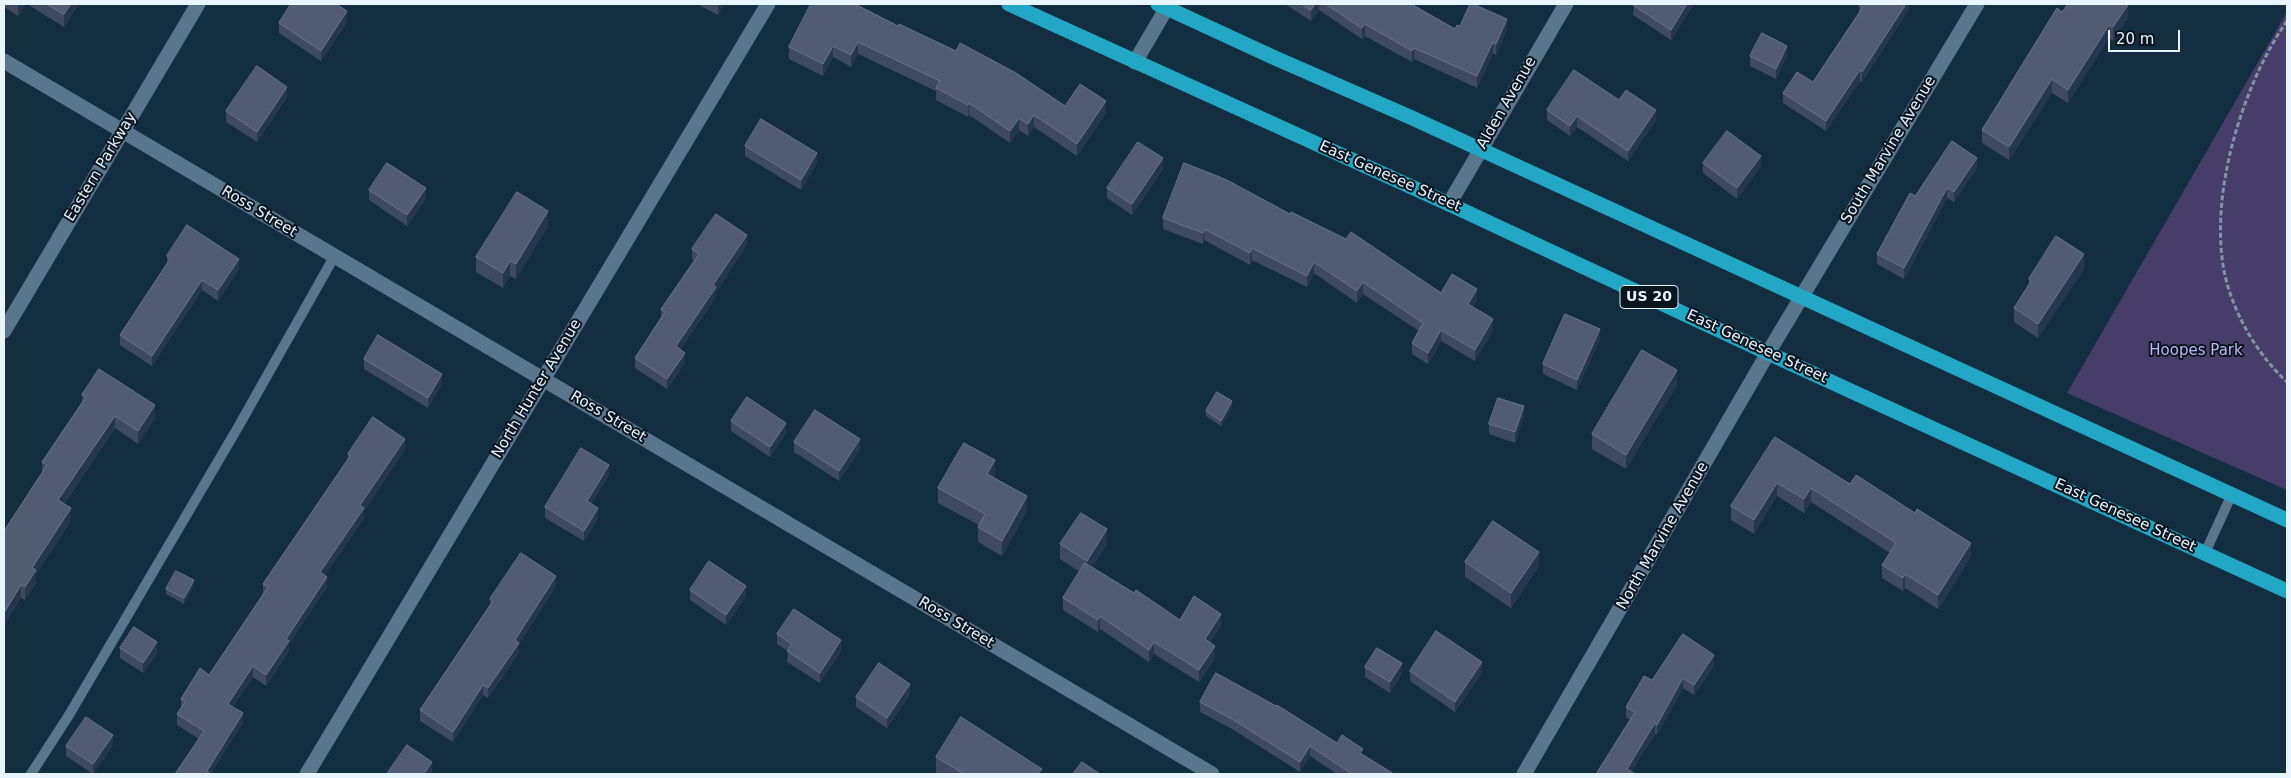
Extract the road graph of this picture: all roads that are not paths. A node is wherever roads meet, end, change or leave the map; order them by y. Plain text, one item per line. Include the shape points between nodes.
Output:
1 (198, 4) edge
2 (768, 4) edge
3 (1009, 4) edge
4 (1566, 4) edge
5 (1977, 4) edge
6 (1164, 5) edge
7 (4, 61) edge
8 (1135, 62) junction
9 (123, 131) junction
10 (1480, 149) junction
11 (1449, 204) junction
12 (334, 257) junction
13 (1803, 298) junction
14 (4, 330) edge
15 (1768, 353) junction
16 (543, 379) junction
17 (2232, 494) junction
18 (2287, 520) edge
19 (2205, 553) junction
20 (2287, 590) edge
21 (31, 774) edge
22 (307, 774) edge
23 (1212, 774) edge
24 (1524, 774) edge

1 - 9 street, Eastern Parkway
2 - 16 street, North Hunter Avenue
3 - 8 highway, East Genesee Street / US 20
4 - 10 street, Alden Avenue
5 - 13 street, South Marvine Avenue
6 - 8 street
6 - 10 highway
7 - 9 street, Ross Street
8 - 11 highway, East Genesee Street / US 20
9 - 12 street, Ross Street
9 - 14 street, Eastern Parkway
10 - 11 street, Alden Avenue
10 - 13 highway
11 - 15 highway, East Genesee Street / US 20
12 - 16 street, Ross Street
12 - 21 lane via 237,429
13 - 15 street, North Marvine Avenue
13 - 17 highway
15 - 19 highway, East Genesee Street / US 20
15 - 24 street, North Marvine Avenue
16 - 22 street, North Hunter Avenue
16 - 23 street, Ross Street
17 - 18 highway
17 - 19 lane
19 - 20 highway, East Genesee Street / US 20

